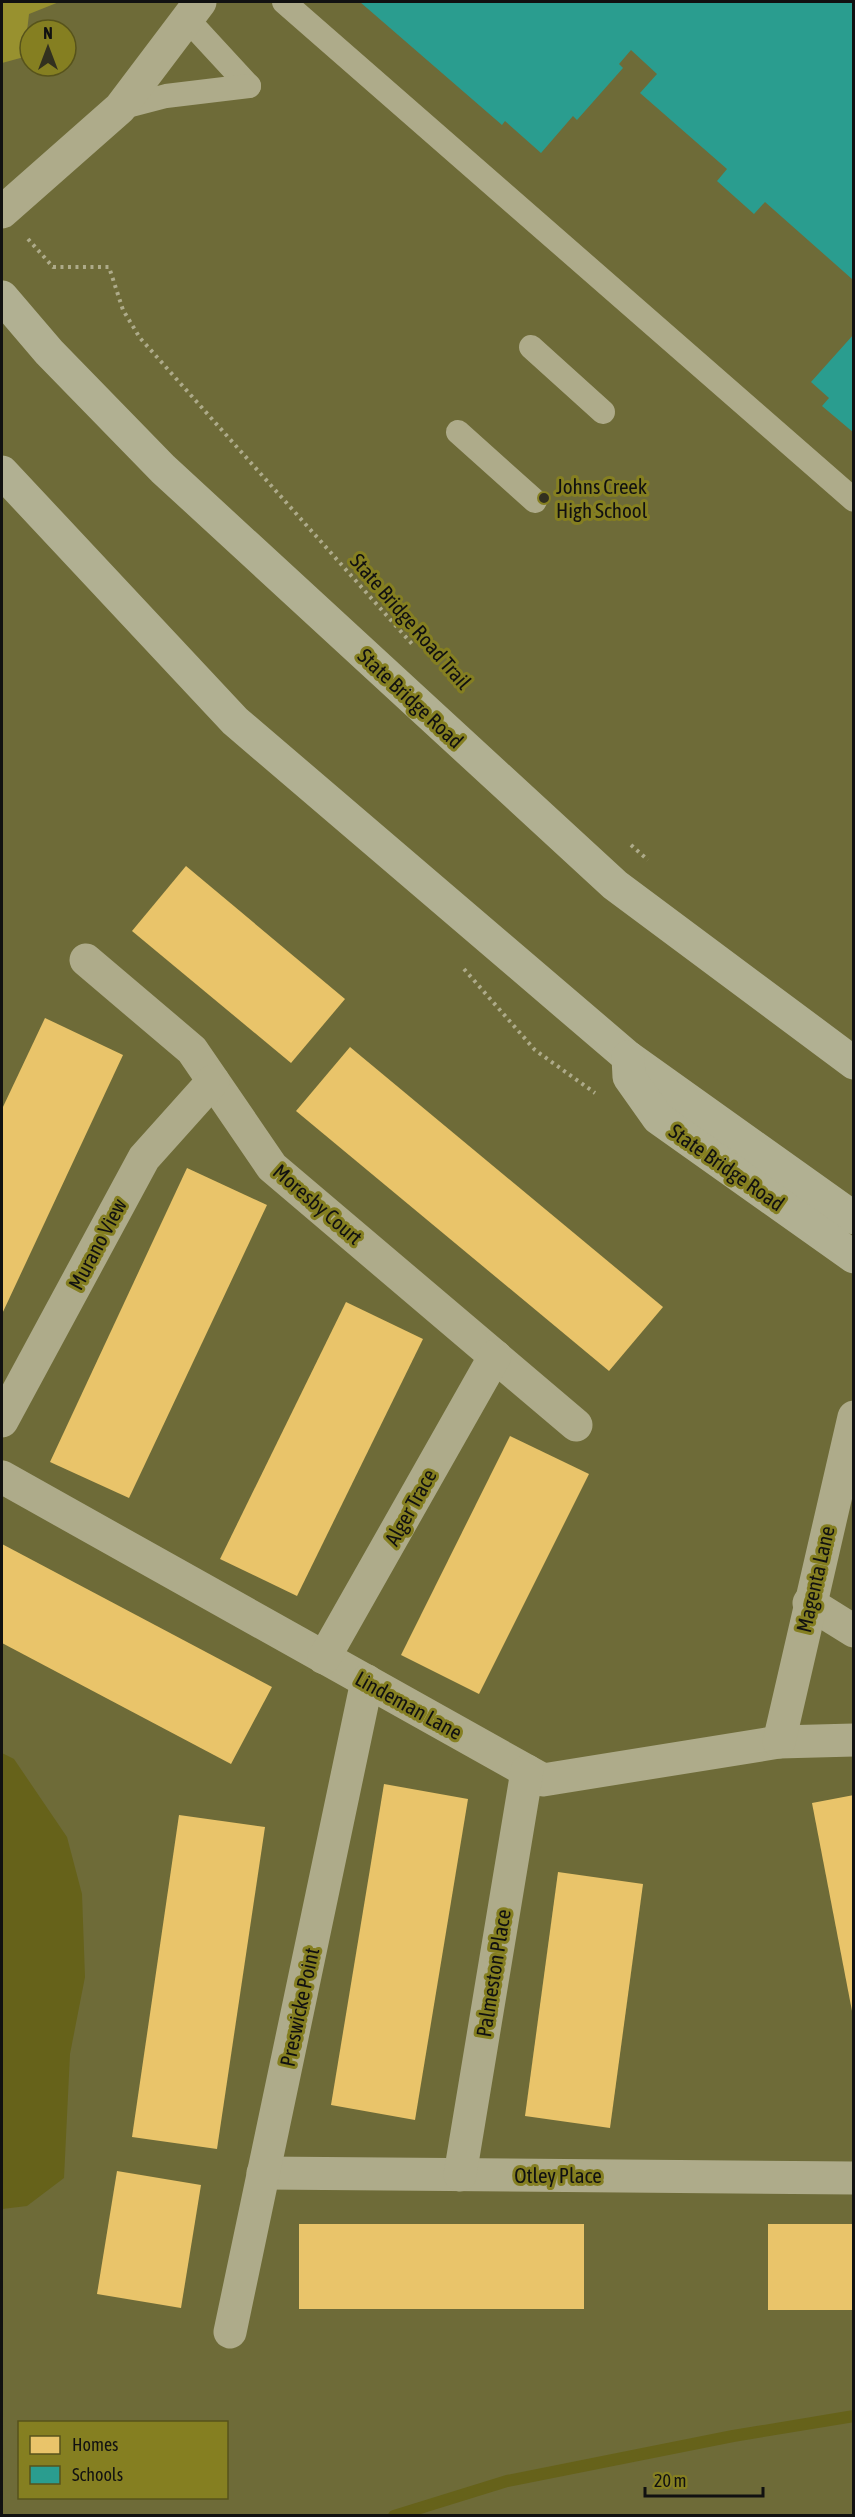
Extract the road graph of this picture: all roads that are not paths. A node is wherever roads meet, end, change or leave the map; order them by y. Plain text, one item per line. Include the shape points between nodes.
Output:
1 (284, 2) edge
2 (194, 11) edge
3 (120, 108) junction
4 (2, 211) edge
5 (2, 297) edge
6 (531, 347) dead end
7 (603, 412) dead end
8 (458, 432) dead end
9 (2, 472) edge
10 (854, 500) edge
11 (535, 501) dead end
12 (86, 960) dead end
13 (628, 1058) junction
14 (854, 1063) edge
15 (213, 1081) junction
16 (854, 1218) edge
17 (854, 1257) edge
18 (495, 1356) junction
19 (854, 1417) edge
20 (2, 1421) edge
21 (576, 1425) dead end
22 (2, 1477) edge
23 (809, 1603) junction
24 (854, 1631) edge
25 (324, 1658) junction
26 (368, 1682) junction
27 (854, 1740) edge
28 (779, 1742) junction
29 (526, 1771) junction
30 (263, 2173) junction
31 (460, 2175) junction
32 (854, 2178) edge
33 (230, 2332) dead end

1 - 10 lane
2 - 3 street
2 - 3 lane via 249,86 166,96
3 - 4 street
5 - 14 highway, State Bridge Road via 49,352 163,469 615,885
6 - 7 lane
8 - 11 lane
9 - 13 highway, State Bridge Road via 235,721
12 - 15 street, Moresby Court via 192,1050
13 - 16 highway, State Bridge Road
13 - 17 highway, State Bridge Road via 629,1077 658,1118
15 - 18 street, Moresby Court via 272,1167
15 - 20 street, Murano View via 144,1158
18 - 21 street, Moresby Court
18 - 25 street, Alger Trace
19 - 23 street, Magenta Lane
22 - 25 street, Lindeman Lane
23 - 24 street
23 - 28 street, Magenta Lane
25 - 26 street, Lindeman Lane
26 - 29 street, Lindeman Lane
26 - 30 street, Preswicke Point
27 - 28 street, Lindeman Lane
28 - 29 street, Lindeman Lane via 543,1780
29 - 31 street, Palmeston Place
30 - 31 street, Otley Place
30 - 33 street, Preswicke Point
31 - 32 street, Otley Place

